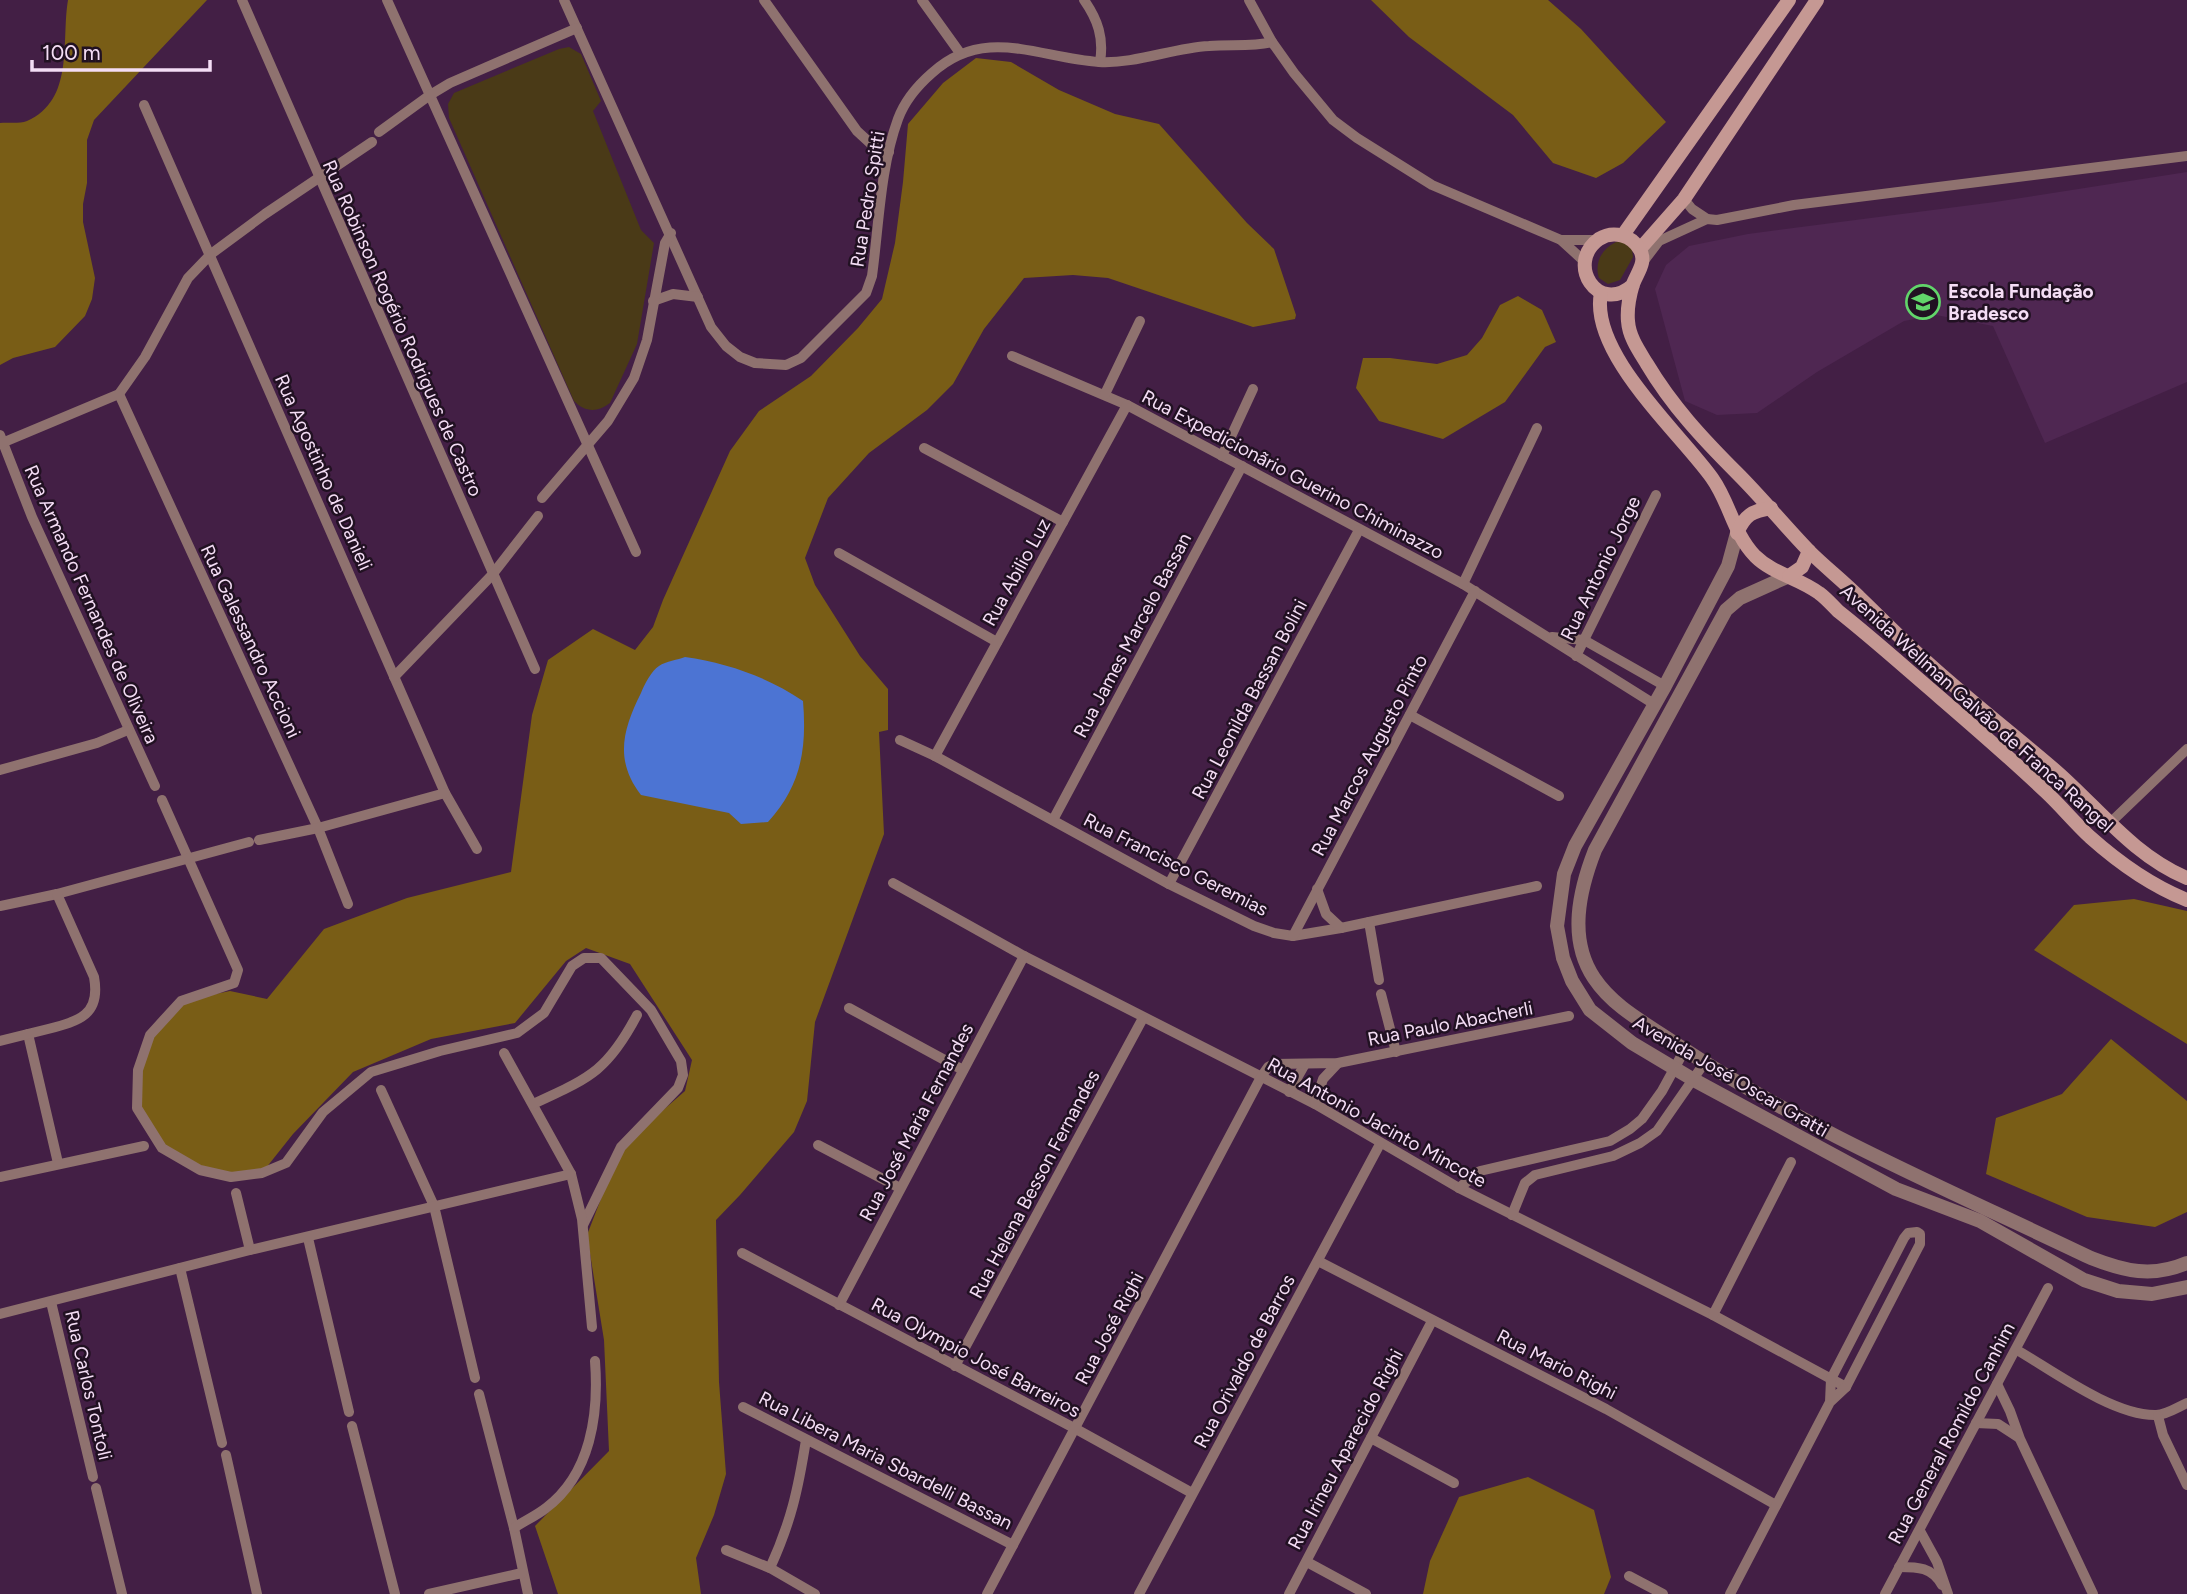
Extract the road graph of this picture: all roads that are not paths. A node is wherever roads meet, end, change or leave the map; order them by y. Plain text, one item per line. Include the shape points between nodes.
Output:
1 (242, 0) edge
2 (387, 0) edge
3 (564, 0) edge
4 (764, 0) edge
5 (922, 0) edge
6 (1084, 0) edge
7 (1249, 0) edge
8 (1789, 0) edge
9 (1817, 0) edge
10 (576, 28) junction
11 (1272, 42) junction
12 (960, 53) junction
13 (1101, 62) junction
14 (430, 95) junction
15 (144, 105) dead end
16 (379, 132) dead end
17 (372, 142) dead end
18 (888, 152) junction
19 (2187, 156) edge
20 (319, 180) junction
21 (1684, 199) junction
22 (1707, 219) junction
23 (671, 233) junction
24 (1623, 235) junction
25 (1561, 240) junction
26 (1597, 240) junction
27 (211, 254) junction
28 (1641, 256) junction
29 (1585, 262) junction
30 (1633, 285) junction
31 (1601, 293) junction
32 (698, 297) junction
33 (653, 301) junction
34 (1140, 321) dead end
35 (1012, 356) dead end
36 (1253, 389) dead end
37 (119, 394) junction
38 (1105, 394) junction
39 (1127, 405) junction
40 (1537, 429) dead end
41 (1, 439) edge
42 (587, 444) junction
43 (925, 447) dead end
44 (1222, 456) junction
45 (1242, 466) junction
46 (1656, 495) dead end
47 (542, 498) dead end
48 (1771, 508) junction
49 (538, 516) dead end
50 (1063, 523) junction
51 (1359, 530) junction
52 (1737, 533) junction
53 (1809, 551) junction
54 (636, 552) dead end
55 (839, 553) dead end
56 (492, 575) junction
57 (1789, 576) junction
58 (1463, 584) junction
59 (1475, 591) junction
60 (1549, 637) junction
61 (1584, 640) junction
62 (997, 642) junction
63 (1576, 656) junction
64 (535, 669) dead end
65 (394, 677) junction
66 (1665, 686) junction
67 (1654, 704) junction
68 (1410, 715) junction
69 (128, 730) junction
70 (900, 740) dead end
71 (2187, 748) edge
72 (935, 756) junction
73 (1, 768) edge
74 (155, 786) dead end
75 (445, 793) junction
76 (1559, 796) dead end
77 (162, 800) dead end
78 (1054, 820) junction
79 (2110, 823) junction
80 (318, 828) junction
81 (477, 849) dead end
82 (187, 858) junction
83 (2187, 878) edge
84 (893, 883) dead end
85 (1169, 884) junction
86 (1537, 886) dead end
87 (1317, 889) junction
88 (57, 894) junction
89 (2187, 900) edge
90 (348, 904) dead end
91 (0, 906) edge
92 (1369, 922) junction
93 (1342, 928) junction
94 (1293, 936) junction
95 (1024, 956) junction
96 (1379, 980) dead end
97 (1381, 994) dead end
98 (849, 1008) dead end
99 (637, 1015) dead end
100 (1569, 1017) dead end
101 (1143, 1018) junction
102 (28, 1034) junction
103 (0, 1041) edge
104 (1685, 1049) junction
105 (1396, 1052) junction
106 (503, 1053) dead end
107 (1705, 1062) junction
108 (1338, 1063) junction
109 (1305, 1064) junction
110 (1674, 1067) junction
111 (963, 1070) junction
112 (1261, 1077) junction
113 (1694, 1080) junction
114 (381, 1090) dead end
115 (1289, 1092) junction
116 (533, 1104) junction
117 (1315, 1104) junction
118 (1380, 1144) junction
119 (818, 1145) dead end
120 (144, 1146) dead end
121 (1791, 1162) dead end
122 (58, 1163) junction
123 (571, 1174) junction
124 (0, 1177) edge
125 (900, 1188) junction
126 (1459, 1188) junction
127 (236, 1193) dead end
128 (434, 1206) junction
129 (1512, 1215) junction
130 (583, 1225) junction
131 (308, 1238) junction
132 (250, 1250) junction
133 (742, 1253) dead end
134 (1318, 1261) junction
135 (2187, 1263) edge
136 (180, 1268) junction
137 (2187, 1287) edge
138 (2048, 1289) dead end
139 (51, 1302) junction
140 (839, 1305) junction
141 (0, 1314) edge
142 (1713, 1315) junction
143 (1432, 1321) junction
144 (592, 1327) dead end
145 (2017, 1350) junction
146 (595, 1361) dead end
147 (955, 1366) junction
148 (475, 1378) dead end
149 (1831, 1379) junction
150 (1997, 1384) junction
151 (1846, 1387) junction
152 (479, 1394) dead end
153 (1830, 1402) junction
154 (2187, 1403) edge
155 (743, 1407) dead end
156 (349, 1412) dead end
157 (2158, 1416) junction
158 (1976, 1423) junction
159 (352, 1426) dead end
160 (1076, 1429) junction
161 (1371, 1438) junction
162 (2020, 1439) junction
163 (806, 1440) junction
164 (222, 1443) dead end
165 (226, 1455) dead end
166 (1454, 1483) dead end
167 (2187, 1485) edge
168 (1192, 1493) junction
169 (1776, 1505) junction
170 (514, 1528) junction
171 (1920, 1531) junction
172 (1013, 1545) junction
173 (726, 1550) dead end
174 (1307, 1562) junction
175 (1899, 1567) junction
176 (770, 1568) junction
177 (522, 1573) junction
178 (1629, 1576) dead end
179 (122, 1594) edge
180 (257, 1594) edge
181 (395, 1594) edge
182 (429, 1594) edge
183 (528, 1594) edge
184 (815, 1594) edge
185 (987, 1594) edge
186 (1139, 1594) edge
187 (1289, 1594) edge
188 (1366, 1594) edge
189 (1663, 1594) edge
190 (1730, 1594) edge
191 (1885, 1594) edge
192 (1947, 1594) edge
193 (2093, 1594) edge

1 - 20 street, Rua Robinson Rogério Rodrigues de Castro
2 - 14 street
3 - 10 street, Rua Pedro Spitti
4 - 18 street via 857,131
5 - 12 street
6 - 13 street via 1101,33
7 - 11 street
8 - 24 main road
9 - 21 main road
10 - 14 street
10 - 23 street, Rua Pedro Spitti
11 - 13 street, Rua Pedro Spitti
11 - 25 street via 1333,120 1357,138 1432,185
12 - 13 street, Rua Pedro Spitti via 995,46
12 - 18 street, Rua Pedro Spitti via 914,89 898,117
14 - 16 street
14 - 42 street
15 - 27 street, Rua Agostinho de Danieli
17 - 20 street
18 - 32 street, Rua Pedro Spitti via 866,293 801,358 772,366 740,357 711,327
19 - 22 street
20 - 27 street
20 - 56 street, Rua Robinson Rogério Rodrigues de Castro
21 - 22 street
21 - 28 main road
22 - 28 street via 1659,241
23 - 32 street, Rua Pedro Spitti
23 - 33 street
24 - 26 main road
24 - 28 main road via 1632,240
25 - 26 street
25 - 29 street
26 - 29 main road
27 - 37 street via 188,278
27 - 65 street, Rua Agostinho de Danieli
28 - 30 main road
29 - 31 main road via 1588,280
30 - 31 main road via 1619,294
30 - 48 main road, Avenida Wellman Galvão de Franca Rangel via 1630,334 1658,382 1692,428
31 - 52 main road, Avenida Wellman Galvão de Franca Rangel via 1602,318 1619,359 1644,398 1711,477 1725,498
32 - 33 street via 673,294
33 - 42 street via 647,340 634,377 612,415
34 - 38 street
35 - 38 street, Rua Expedicionãrio Guerino Chiminazzo
36 - 44 street
37 - 41 street
37 - 80 street, Rua Galessandro Accioni
38 - 39 street, Rua Expedicionãrio Guerino Chiminazzo
39 - 44 street, Rua Expedicionãrio Guerino Chiminazzo
39 - 50 street, Rua Abilio Luz
40 - 58 street
41 - 69 street, Rua Armando Fernandes de Oliveira
42 - 47 street
42 - 54 street
43 - 50 street
44 - 45 street, Rua Expedicionãrio Guerino Chiminazzo
45 - 51 street, Rua Expedicionãrio Guerino Chiminazzo
45 - 78 street, Rua James Marcelo Bassan
46 - 61 street, Rua Antonio Jorge
48 - 52 main road via 1751,512
48 - 53 main road, Avenida Wellman Galvão de Franca Rangel
49 - 56 street
50 - 62 street, Rua Abilio Luz
51 - 58 street, Rua Expedicionãrio Guerino Chiminazzo
51 - 85 street, Rua Leonilda Bassan Bolini
52 - 57 main road, Avenida Wellman Galvão de Franca Rangel via 1765,564
52 - 66 street, Avenida José Oscar Gratti via 1728,566
53 - 57 main road via 1802,566
53 - 79 main road, Avenida Wellman Galvão de Franca Rangel
55 - 62 street
56 - 64 street, Rua Robinson Rogério Rodrigues de Castro
56 - 65 street
57 - 89 main road, Avenida Wellman Galvão de Franca Rangel via 1820,593 2100,845 2141,876
57 - 104 street, Avenida José Oscar Gratti via 1740,598 1726,610 1595,850 1583,881 1579,933 1593,977 1614,1002
58 - 59 street, Rua Expedicionãrio Guerino Chiminazzo
59 - 60 street, Rua Expedicionãrio Guerino Chiminazzo
59 - 68 street, Rua Marcos Augusto Pinto
60 - 61 street, Rua Expedicionãrio Guerino Chiminazzo
60 - 63 street, Rua Expedicionãrio Guerino Chiminazzo
61 - 63 street, Rua Antonio Jorge
61 - 66 street
62 - 72 street, Rua Abilio Luz
63 - 67 street, Rua Expedicionãrio Guerino Chiminazzo
65 - 75 street, Rua Agostinho de Danieli
66 - 67 street, Avenida José Oscar Gratti
67 - 110 street, Avenida José Oscar Gratti via 1576,846 1564,874 1557,926 1572,981 1590,1010 1623,1037
68 - 76 street
68 - 87 street, Rua Marcos Augusto Pinto
69 - 73 street via 97,743
69 - 74 street, Rua Armando Fernandes de Oliveira
70 - 72 street, Rua Francisco Geremias
71 - 79 street
72 - 78 street, Rua Francisco Geremias
75 - 80 street
75 - 81 street, Rua Agostinho de Danieli
77 - 82 street
78 - 85 street, Rua Francisco Geremias
79 - 83 main road, Avenida Wellman Galvão de Franca Rangel via 2151,859
80 - 82 street
80 - 90 street, Rua Galessandro Accioni
82 - 88 street
82 - 130 street via 239,970 234,983 181,1001 149,1035 138,1070 137,1108 162,1148 200,1170 231,1177 262,1173 286,1163 323,1112 371,1072 517,1033 544,1013 572,966 584,958 601,958 651,1010 681,1061 683,1075 678,1088 621,1147
84 - 95 street, Rua Antonio Jacinto Mincote
85 - 94 street, Rua Francisco Geremias via 1254,926
86 - 92 street, Rua Francisco Geremias
87 - 93 street via 1325,914
87 - 94 street, Rua Marcos Augusto Pinto
88 - 91 street
88 - 102 street via 97,989 90,1012 75,1022
92 - 93 street, Rua Francisco Geremias
92 - 96 street
93 - 94 street, Rua Francisco Geremias
95 - 101 street, Rua Antonio Jacinto Mincote
95 - 111 street, Rua José Maria Fernandes
97 - 105 street
98 - 111 street
99 - 116 street via 622,1044 588,1078
100 - 105 street, Rua Paulo Abacherli
101 - 112 street, Rua Antonio Jacinto Mincote
101 - 147 street, Rua Helena Besson Fernandes
102 - 103 street
102 - 122 street
104 - 107 street, Avenida José Oscar Gratti
104 - 110 street
105 - 108 street, Rua Paulo Abacherli
106 - 116 street
107 - 113 street
107 - 135 street, Avenida José Oscar Gratti via 1806,1122 2091,1258 2123,1270 2148,1271
108 - 109 street, Rua Paulo Abacherli
108 - 117 street via 1323,1079
109 - 112 street, Rua Paulo Abacherli via 1274,1064
109 - 115 street
110 - 113 street, Avenida José Oscar Gratti
110 - 126 street via 1642,1119 1610,1141 1480,1171
111 - 125 street, Rua José Maria Fernandes
112 - 115 street, Rua Antonio Jacinto Mincote
112 - 160 street, Rua José Righi
113 - 129 street via 1657,1131 1640,1143 1613,1156 1535,1174 1525,1183
113 - 137 street, Avenida José Oscar Gratti via 1896,1189 2006,1234 2084,1280 2118,1291 2152,1294
114 - 128 street
115 - 117 street, Rua Antonio Jacinto Mincote
116 - 123 street
117 - 118 street, Rua Antonio Jacinto Mincote
118 - 126 street, Rua Antonio Jacinto Mincote
118 - 134 street, Rua Orivaldo de Barros
119 - 125 street
120 - 122 street
121 - 142 street
122 - 124 street
123 - 128 street
123 - 130 street
125 - 140 street, Rua José Maria Fernandes
126 - 129 street, Rua Antonio Jacinto Mincote
127 - 132 street
128 - 131 street
128 - 148 street
129 - 142 street, Rua Antonio Jacinto Mincote
130 - 144 street
131 - 132 street
131 - 156 street
132 - 136 street
133 - 140 street, Rua Olympio José Barreiros
134 - 143 street, Rua Mario Righi
134 - 168 street, Rua Orivaldo de Barros
136 - 139 street
136 - 164 street
138 - 145 street, Rua General Romildo Canhim
139 - 141 street
139 - 179 street, Rua Carlos Tontoli
140 - 147 street, Rua Olympio José Barreiros
142 - 149 street, Rua Antonio Jacinto Mincote
143 - 161 street, Rua Irineu Aparecido Righi
143 - 169 street, Rua Mario Righi via 1606,1409
145 - 150 street, Rua General Romildo Canhim
145 - 157 street via 2123,1409
146 - 170 street via 595,1422 578,1470 547,1508
147 - 160 street, Rua Olympio José Barreiros
149 - 151 street, Rua Antonio Jacinto Mincote
149 - 151 street via 1904,1238 1917,1232 1920,1244
149 - 153 street
150 - 158 street, Rua General Romildo Canhim
150 - 162 street
151 - 153 street
152 - 170 street
153 - 169 street
154 - 157 street
155 - 163 street, Rua Libera Maria Sbardelli Bassan
157 - 167 street
158 - 162 street via 1998,1424
158 - 171 street, Rua General Romildo Canhim
159 - 181 street
160 - 168 street, Rua Olympio José Barreiros
160 - 172 street, Rua José Righi
161 - 166 street
161 - 174 street, Rua Irineu Aparecido Righi
162 - 193 street
163 - 172 street, Rua Libera Maria Sbardelli Bassan
163 - 176 street via 787,1531
165 - 180 street
168 - 186 street, Rua Orivaldo de Barros
169 - 190 street
170 - 177 street
171 - 175 street, Rua General Romildo Canhim
171 - 192 street
172 - 185 street, Rua José Righi
173 - 176 street
174 - 187 street, Rua Irineu Aparecido Righi
174 - 188 street
175 - 191 street, Rua General Romildo Canhim
175 - 192 street via 1930,1571
176 - 184 street
177 - 182 street
177 - 183 street
178 - 189 street

